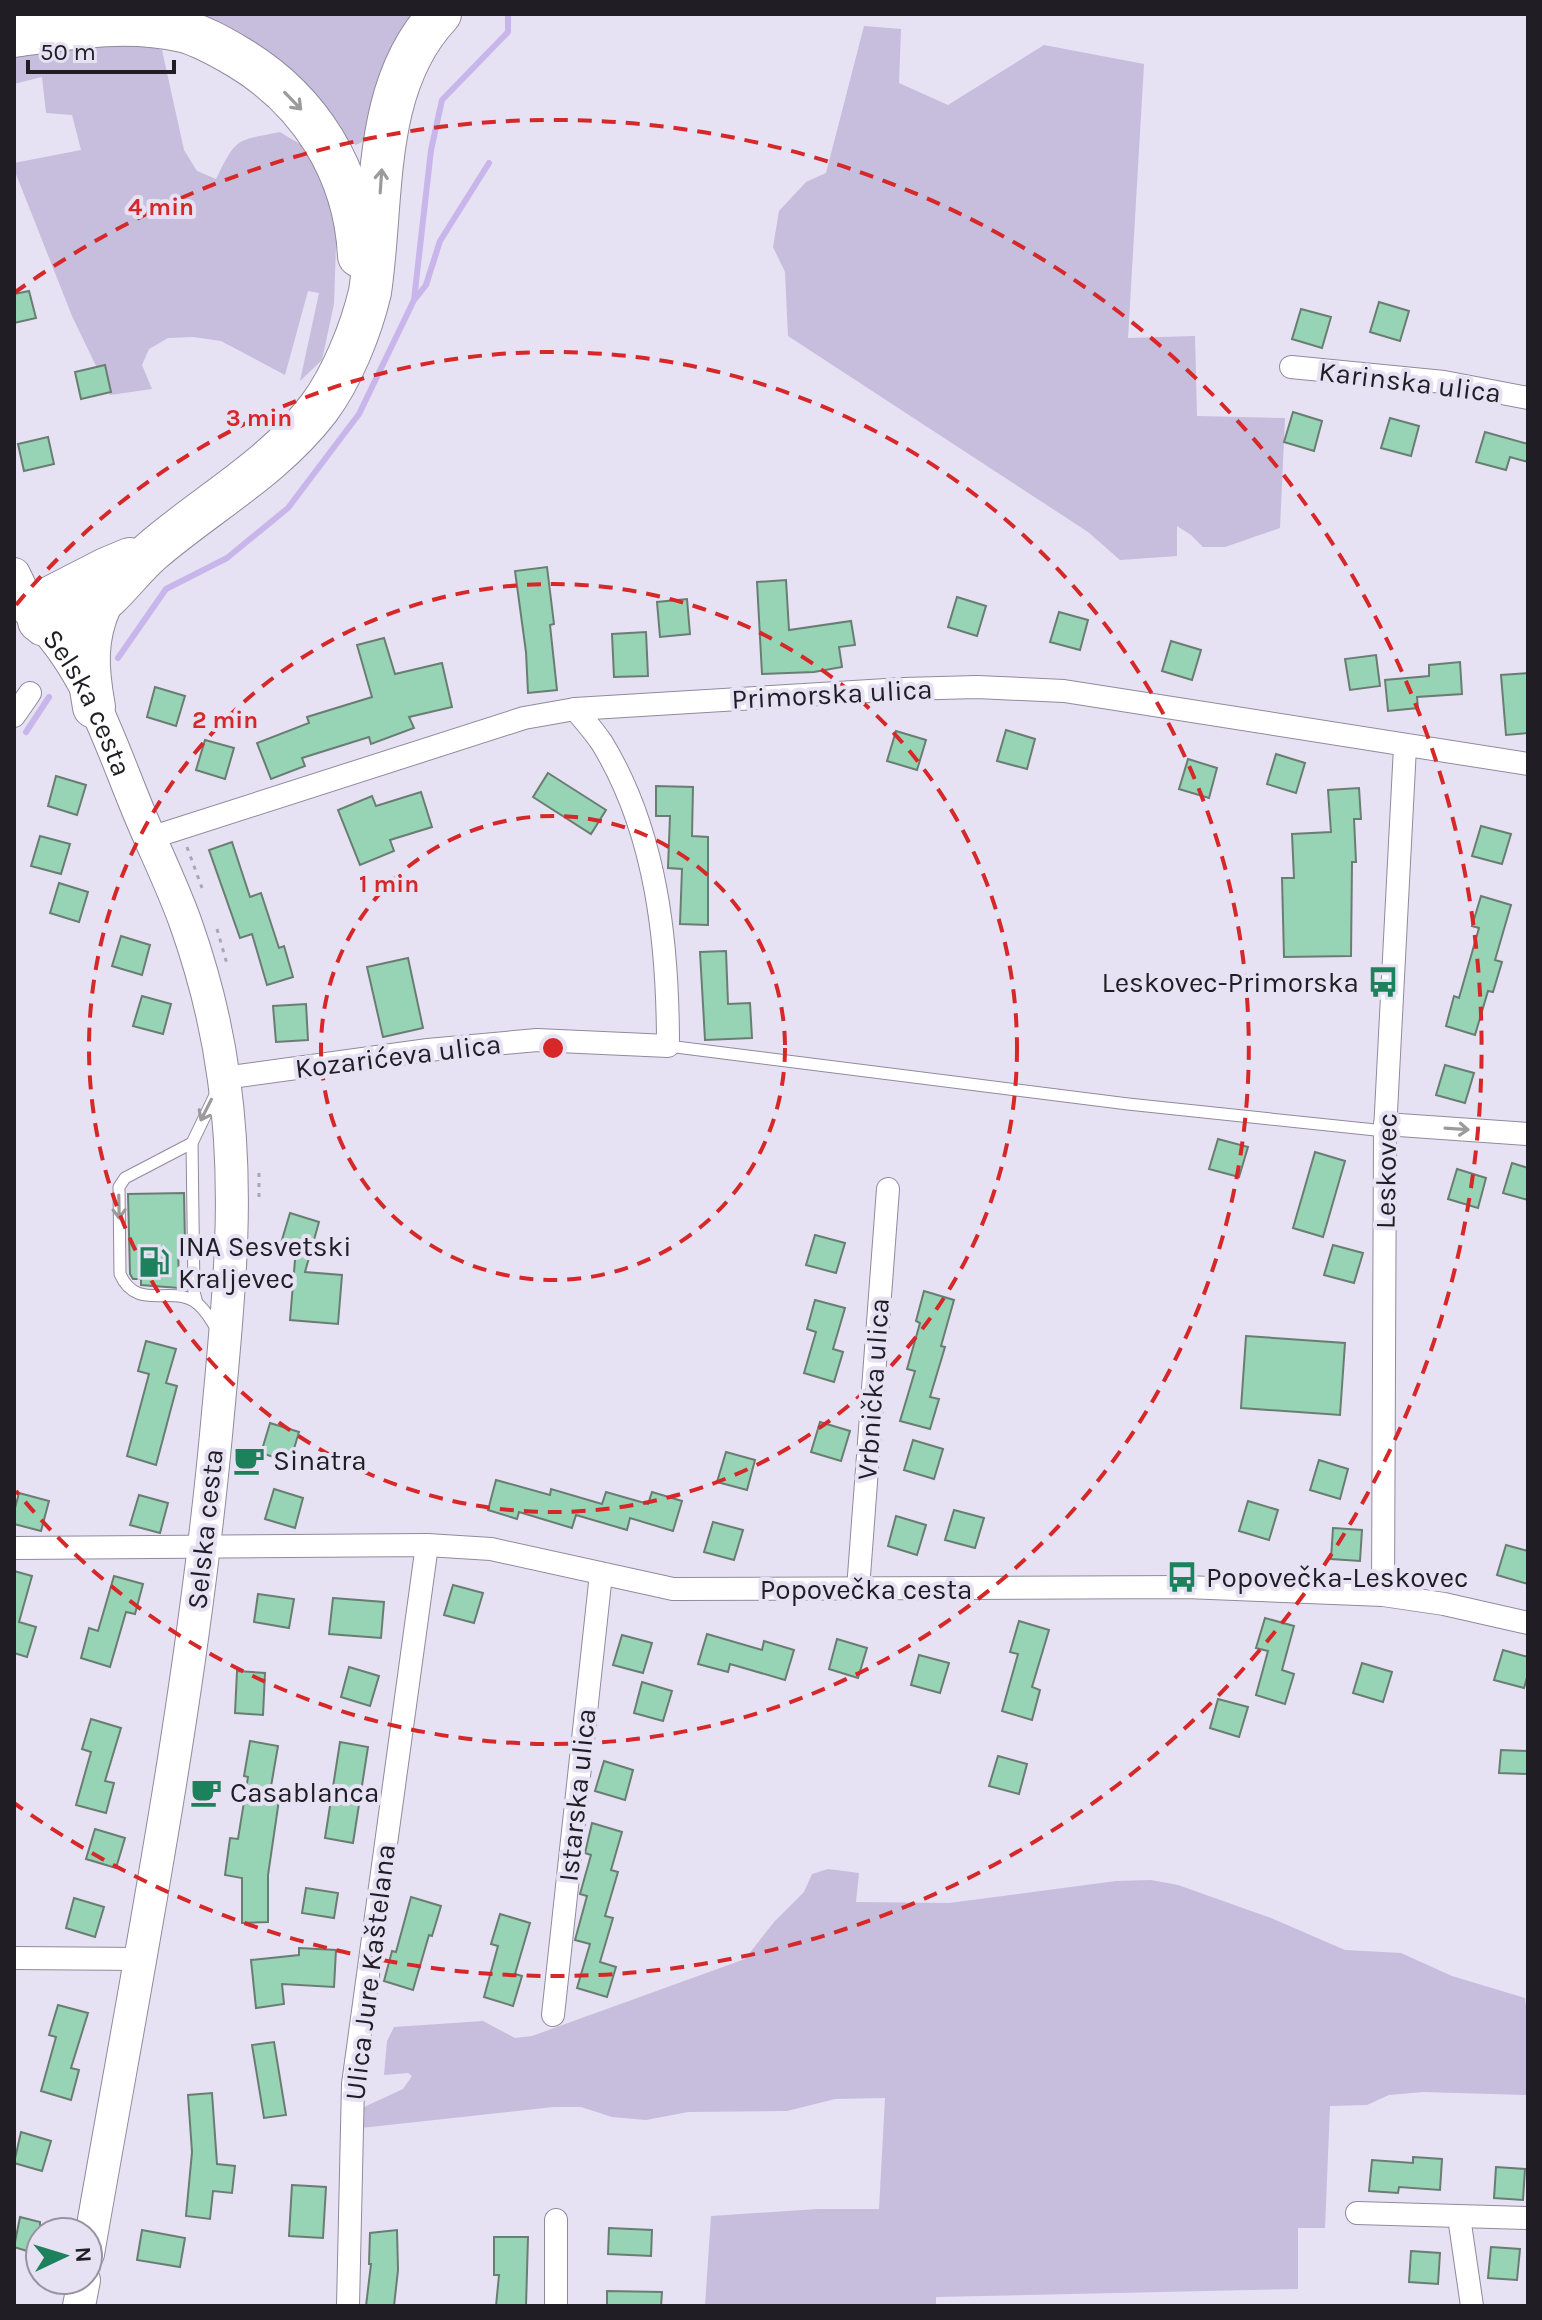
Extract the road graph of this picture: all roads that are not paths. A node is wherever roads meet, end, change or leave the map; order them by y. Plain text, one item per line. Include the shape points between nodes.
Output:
1 (43, 14) edge
2 (440, 14) edge
3 (14, 19) edge
4 (14, 36) edge
5 (353, 340) junction
6 (1291, 367) dead end
7 (1528, 398) edge
8 (150, 552) junction
9 (28, 601) edge
10 (101, 603) junction
11 (30, 693) dead end
12 (94, 707) junction
13 (575, 709) junction
14 (14, 716) edge
15 (1405, 747) junction
16 (1528, 764) edge
17 (156, 826) junction
18 (668, 1046) junction
19 (224, 1078) junction
20 (1385, 1127) junction
21 (1528, 1134) edge
22 (192, 1143) junction
23 (888, 1189) dead end
24 (197, 1303) junction
25 (224, 1343) junction
26 (427, 1545) junction
27 (205, 1547) junction
28 (14, 1548) edge
29 (601, 1574) junction
30 (858, 1589) junction
31 (1383, 1595) junction
32 (1528, 1623) edge
33 (14, 1958) edge
34 (139, 1959) junction
35 (553, 2015) dead end
36 (1357, 2213) dead end
37 (95, 2216) edge
38 (1459, 2217) junction
39 (1528, 2218) edge
40 (556, 2220) dead end
41 (348, 2306) edge
42 (556, 2306) edge
43 (1472, 2306) edge

1 - 3 highway
5 -> 2 highway via 370,292 390,111 417,43
4 -> 5 highway via 87,25 186,32 260,70 294,100 319,132 350,196 359,252
5 - 8 highway via 330,392 291,441
6 - 7 street, Karinska ulica via 1444,382
8 - 9 highway
8 - 10 highway
9 - 10 highway via 59,623
9 - 12 main road, Selska cesta via 66,654
9 - 17 main road, Selska cesta via 57,676 101,757
10 - 12 highway via 88,648
11 - 14 street
12 - 17 main road, Selska cesta
13 - 15 street, Primorska ulica via 977,687 1064,691
13 - 17 street, Primorska ulica via 524,718
13 - 18 street via 602,743 631,803 657,889 668,982
15 - 16 street, Primorska ulica
15 - 20 street, Leskovec
17 - 19 main road, Selska cesta via 208,996
18 - 19 street, Kozarićeva ulica via 537,1040
18 - 20 lane via 1128,1104
19 -> 22 lane
19 - 25 main road, Selska cesta via 234,1205
20 -> 21 street
20 - 31 street, Leskovec
22 - 24 lane
22 -> 24 lane via 125,1178 119,1187 120,1274 124,1284 142,1295
23 - 30 street, Vrbnička ulica
24 - 25 lane
25 - 27 main road, Selska cesta
26 - 27 street, Popovečka cesta
26 - 29 street, Popovečka cesta via 491,1549
26 - 41 street, Ulica Jure Kaštelana via 353,2084
27 - 28 street, Popovečka cesta
27 - 34 main road, Selska cesta
29 - 30 street, Popovečka cesta via 673,1589
29 - 35 street, Istarska ulica
30 - 31 street, Popovečka cesta via 1186,1587
31 - 32 street, Popovečka cesta
33 - 34 street
34 - 37 main road, Selska cesta
36 - 38 street
38 - 39 street
38 - 43 street
40 - 42 street

